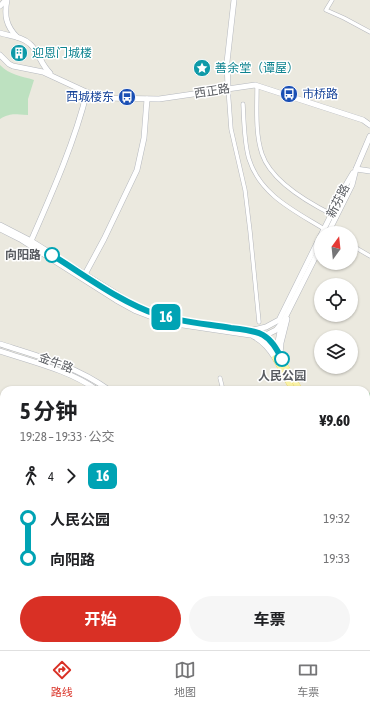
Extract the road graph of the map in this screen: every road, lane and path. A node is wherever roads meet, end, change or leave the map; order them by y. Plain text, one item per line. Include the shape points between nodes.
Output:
1 (7, 0) edge
2 (234, 0) edge
3 (332, 0) edge
4 (0, 6) edge
5 (370, 32) edge
6 (0, 33) edge
7 (18, 38) junction
8 (0, 55) edge
9 (52, 75) junction
10 (257, 86) junction
11 (228, 88) junction
12 (87, 92) junction
13 (147, 99) junction
14 (243, 104) dead end
15 (370, 125) edge
16 (370, 136) edge
17 (356, 169) junction
18 (370, 171) edge
19 (334, 216) junction
20 (0, 224) edge
21 (315, 226) edge
22 (329, 226) edge
23 (0, 230) edge
24 (31, 241) junction
25 (358, 249) edge
26 (314, 255) edge
27 (370, 256) edge
28 (314, 259) edge
29 (84, 277) junction
30 (290, 303) junction
31 (289, 311) junction
32 (259, 322) dead end
33 (282, 323) junction
34 (250, 333) junction
35 (263, 335) junction
36 (0, 344) edge
37 (276, 349) junction
38 (0, 351) edge
39 (278, 360) junction
40 (284, 370) junction
41 (220, 378) dead end
42 (91, 386) edge
43 (103, 386) edge
44 (222, 386) edge
45 (292, 386) edge
46 (297, 386) edge

1 - 4 main road
1 - 7 main road via 6,20
2 - 11 main road via 227,62
3 - 5 street via 326,10
6 - 7 main road, 西正路
7 - 9 main road, 西正路 via 31,44
8 - 9 main road, 西正路 via 13,66
9 - 12 main road, 西正路
10 - 11 main road, 西正路
10 - 15 main road, 西正路 via 363,120
10 - 19 street via 258,130 262,153 267,163 284,183
11 - 13 main road, 西正路 via 170,98
11 - 32 street via 231,129 245,190
12 - 13 main road, 西正路 via 103,98
12 - 24 main road via 58,179
13 - 29 main road via 144,138 136,170
14 - 21 street via 248,158 257,178 280,201
16 - 17 main road, 新芬路
17 - 18 main road
17 - 19 main road, 新芬路 via 352,185
19 - 22 main road, 新芬路
20 - 24 main road
23 - 29 main road
24 - 29 main road
25 - 27 street
26 - 30 main road, 新芬路
28 - 30 main road
29 - 34 main road via 136,311 157,319 176,324
30 - 31 main road
30 - 33 main road
30 - 34 main road via 275,323
31 - 33 main road
31 - 39 main road
33 - 35 main road via 276,330
33 - 37 main road
34 - 35 main road
34 - 39 main road via 265,344
35 - 37 main road
36 - 43 main road, 金牛路 via 65,365
37 - 39 main road
38 - 42 main road via 56,369
39 - 40 main road
40 - 45 main road
40 - 46 main road
41 - 44 street

